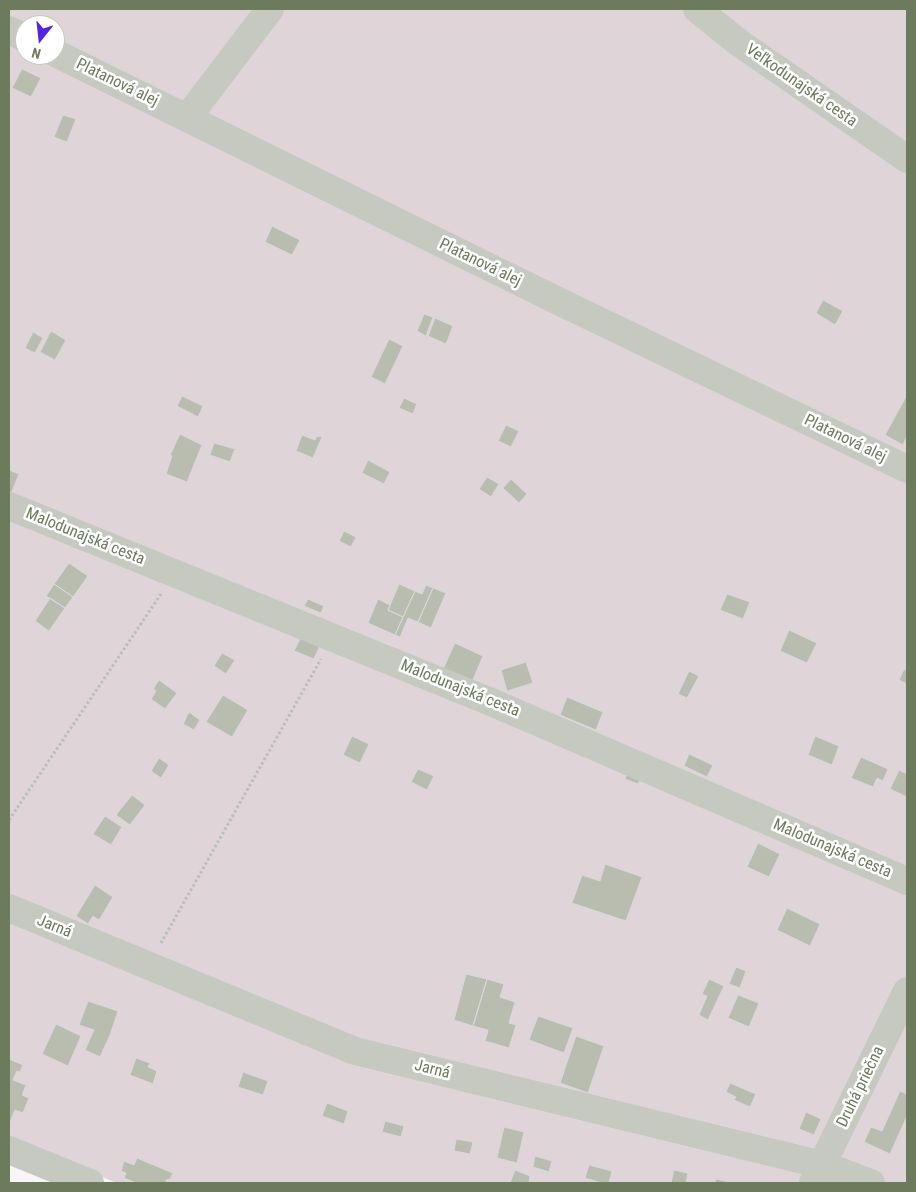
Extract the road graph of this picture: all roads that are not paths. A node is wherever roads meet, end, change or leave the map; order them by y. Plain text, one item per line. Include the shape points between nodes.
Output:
1 (270, 9) edge
2 (697, 9) edge
3 (65, 58) edge
4 (187, 118) junction
5 (907, 160) edge
6 (907, 469) edge
7 (9, 506) edge
8 (907, 881) edge
9 (9, 908) edge
10 (907, 991) edge
11 (9, 1150) edge
12 (818, 1174) edge
13 (90, 1183) edge
14 (871, 1183) edge

1 - 4 street
2 - 5 street, Veľkodunajská cesta via 738,42
3 - 4 street, Platanová alej
4 - 6 street, Platanová alej
7 - 8 street, Malodunajská cesta via 491,702
9 - 12 street, Jarná via 356,1051
10 - 12 street, Druhá priečna
11 - 13 street
12 - 14 street, Jarná

